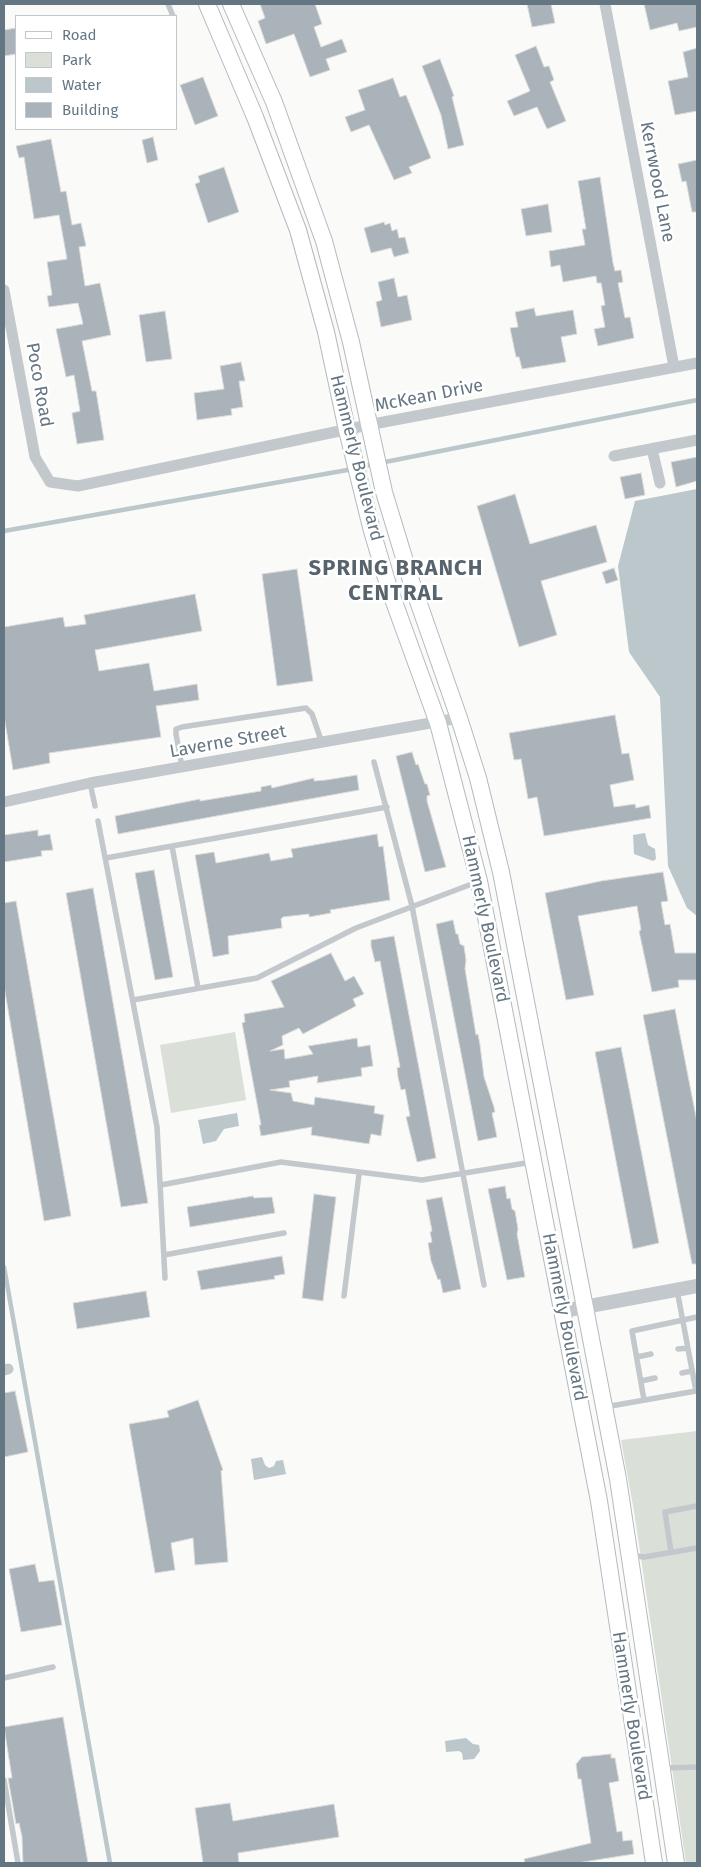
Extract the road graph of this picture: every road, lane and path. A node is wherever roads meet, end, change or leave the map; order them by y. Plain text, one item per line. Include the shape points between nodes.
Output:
1 (207, 4) edge
2 (231, 4) edge
3 (605, 4) edge
4 (298, 165) junction
5 (277, 175) junction
6 (4, 290) edge
7 (697, 363) edge
8 (674, 367) junction
9 (347, 430) junction
10 (370, 433) junction
11 (697, 440) edge
12 (652, 449) junction
13 (614, 456) dead end
14 (50, 482) joint
15 (660, 483) dead end
16 (459, 718) junction
17 (438, 723) junction
18 (322, 743) junction
19 (374, 762) dead end
20 (182, 767) junction
21 (90, 783) junction
22 (4, 802) edge
23 (95, 806) dead end
24 (387, 808) junction
25 (98, 821) dead end
26 (172, 846) junction
27 (106, 858) junction
28 (501, 872) junction
29 (479, 881) junction
30 (412, 906) junction
31 (198, 988) junction
32 (134, 1000) junction
33 (542, 1084) junction
34 (520, 1088) junction
35 (534, 1161) junction
36 (359, 1174) junction
37 (463, 1175) junction
38 (161, 1185) junction
39 (284, 1233) dead end
40 (164, 1255) junction
41 (165, 1278) dead end
42 (484, 1285) dead end
43 (697, 1286) edge
44 (677, 1289) junction
45 (344, 1296) dead end
46 (586, 1307) junction
47 (564, 1311) junction
48 (697, 1317) edge
49 (683, 1319) junction
50 (688, 1348) junction
51 (678, 1349) dead end
52 (651, 1354) dead end
53 (637, 1357) junction
54 (692, 1371) junction
55 (682, 1373) dead end
56 (655, 1378) dead end
57 (641, 1381) junction
58 (644, 1400) junction
59 (605, 1407) junction
60 (697, 1506) edge
61 (697, 1548) edge
62 (671, 1552) junction
63 (631, 1555) junction
64 (53, 1667) dead end
65 (4, 1678) edge
66 (697, 1767) edge
67 (662, 1768) junction
68 (4, 1780) edge
69 (18, 1863) edge
70 (654, 1863) edge
71 (676, 1863) edge

1 - 5 main road, Hammerly Boulevard
2 - 4 main road, Hammerly Boulevard
3 - 8 street, Kerrwood Lane
4 - 5 main road
4 - 10 main road, Hammerly Boulevard via 340,296
5 - 9 main road, Hammerly Boulevard via 313,280
6 - 14 street, Poco Road via 35,457
7 - 8 street, McKean Drive
8 - 10 street, McKean Drive
9 - 10 street, McKean Drive
9 - 14 street, McKean Drive via 78,486
9 - 17 main road, Hammerly Boulevard via 389,588
10 - 16 main road, Hammerly Boulevard via 412,584
11 - 12 street
12 - 13 street
12 - 15 street
16 - 17 street, Laverne Street
16 - 28 main road, Hammerly Boulevard via 478,778
17 - 18 street, Laverne Street
17 - 29 main road, Hammerly Boulevard
18 - 20 street, Laverne Street
18 - 20 lane via 312,714 306,708 182,727 176,729
19 - 24 lane
20 - 21 street, Laverne Street
21 - 22 street, Laverne Street
21 - 23 lane
24 - 26 lane
24 - 30 lane
25 - 27 lane
26 - 27 lane
26 - 31 lane
27 - 32 lane
28 - 29 main road
28 - 33 main road, Hammerly Boulevard
29 - 30 lane
29 - 34 main road, Hammerly Boulevard
30 - 31 lane via 356,928 257,978
30 - 37 lane
31 - 32 lane
32 - 38 lane via 157,1127
33 - 34 main road
33 - 46 main road, Hammerly Boulevard
34 - 35 main road, Hammerly Boulevard
35 - 37 lane
35 - 47 main road, Hammerly Boulevard
36 - 37 lane via 422,1180
36 - 38 lane via 281,1162
36 - 45 lane
37 - 42 lane
38 - 40 lane
39 - 40 lane
40 - 41 lane
43 - 44 street
44 - 46 street
44 - 49 lane
46 - 47 street
46 - 59 main road, Hammerly Boulevard
47 - 70 main road, Hammerly Boulevard via 599,1501
48 - 49 lane
49 - 50 lane
49 - 53 lane via 632,1331
50 - 51 lane
50 - 54 lane
52 - 53 lane
53 - 57 lane
54 - 55 lane
54 - 58 lane via 696,1391
56 - 57 lane
57 - 58 lane
58 - 59 lane
59 - 63 main road, Hammerly Boulevard
60 - 62 lane via 665,1512
61 - 62 lane
62 - 63 lane via 644,1557
63 - 67 main road, Hammerly Boulevard
64 - 65 lane
66 - 67 lane
67 - 71 main road, Hammerly Boulevard
68 - 69 lane

